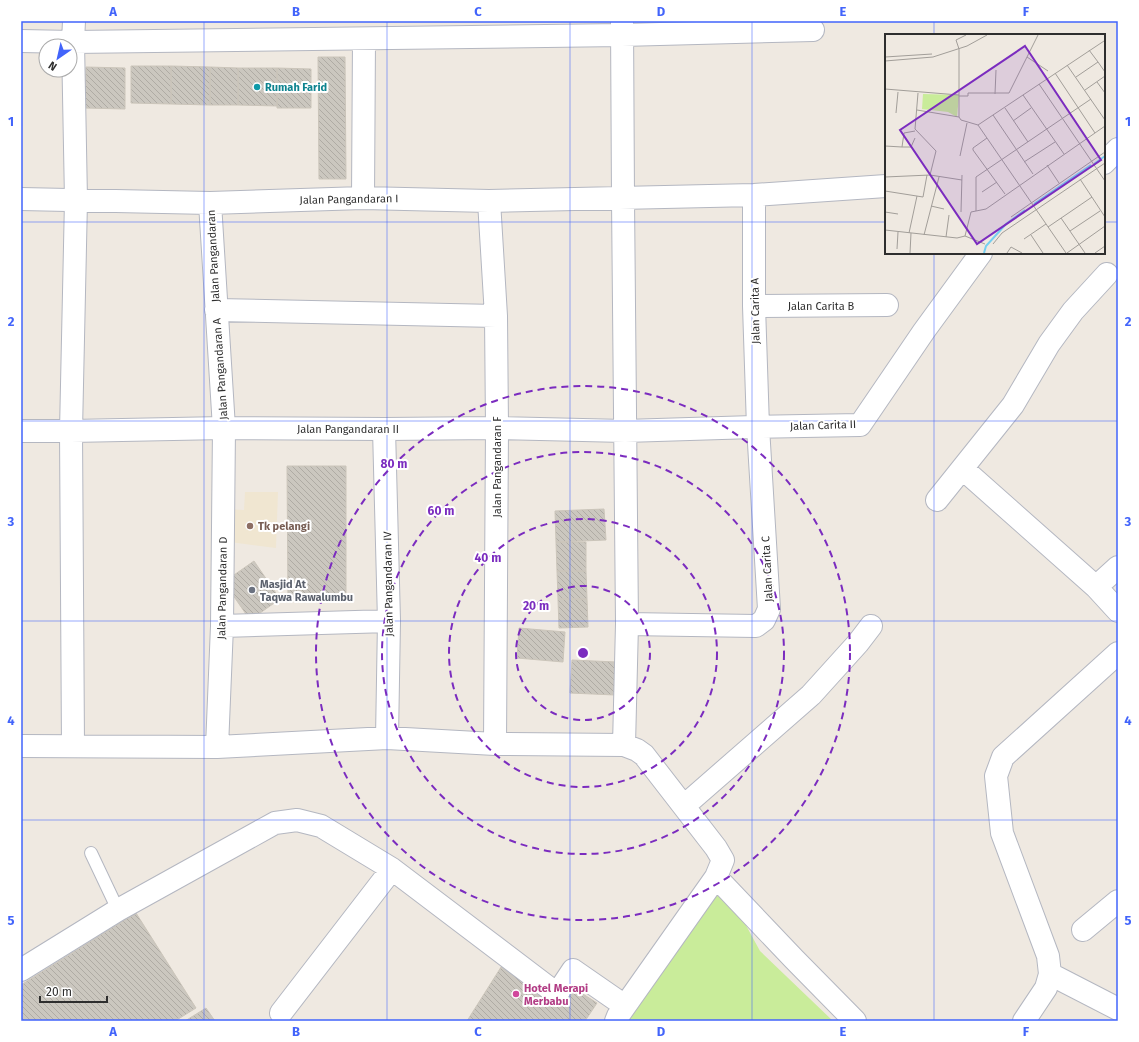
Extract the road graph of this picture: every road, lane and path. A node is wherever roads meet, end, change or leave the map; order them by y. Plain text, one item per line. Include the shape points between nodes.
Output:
1 (622, 28) edge
2 (813, 30) dead end
3 (74, 33) edge
4 (364, 39) junction
5 (21, 41) edge
6 (1118, 149) edge
7 (1105, 162) edge
8 (885, 186) edge
9 (754, 195) junction
10 (363, 198) junction
11 (21, 199) edge
12 (623, 199) junction
13 (76, 200) junction
14 (489, 201) junction
15 (210, 202) junction
16 (980, 254) edge
17 (1107, 274) dead end
18 (887, 305) dead end
19 (754, 306) junction
20 (216, 310) junction
21 (496, 316) junction
22 (758, 427) junction
23 (224, 428) junction
24 (497, 428) junction
25 (384, 429) junction
26 (21, 430) edge
27 (71, 431) junction
28 (625, 431) junction
29 (963, 469) junction
30 (937, 500) dead end
31 (1118, 567) edge
32 (1096, 587) junction
33 (1118, 611) edge
34 (389, 621) junction
35 (627, 624) junction
36 (222, 626) junction
37 (871, 626) dead end
38 (1118, 653) edge
39 (386, 738) junction
40 (495, 738) junction
41 (624, 745) junction
42 (21, 746) edge
43 (73, 746) junction
44 (217, 747) junction
45 (684, 806) junction
46 (91, 853) dead end
47 (392, 868) junction
48 (716, 878) junction
49 (1118, 901) edge
50 (118, 910) junction
51 (1083, 930) dead end
52 (23, 961) edge
53 (1050, 974) junction
54 (1118, 1009) edge
55 (281, 1013) dead end
56 (621, 1016) edge
57 (855, 1021) edge
58 (1024, 1021) edge

1 - 2 street
1 - 4 street
1 - 12 street
3 - 4 street
3 - 5 street
3 - 13 street
4 - 10 street
6 - 7 street
8 - 9 street, Jalan Pangandaran I
9 - 12 street, Jalan Pangandaran I
9 - 19 street, Jalan Carita A
10 - 14 street, Jalan Pangandaran I
10 - 15 street, Jalan Pangandaran I
11 - 13 street, Jalan Pangandaran I
12 - 14 street, Jalan Pangandaran I
12 - 28 street
13 - 15 street, Jalan Pangandaran I
13 - 27 street
14 - 21 street, Jalan Pangandaran F
15 - 20 street, Jalan Pangandaran
16 - 22 street, Jalan Carita II via 860,425
17 - 29 street via 1073,310 1013,405
18 - 19 street, Jalan Carita B
19 - 22 street, Jalan Carita A
20 - 21 street
20 - 23 street, Jalan Pangandaran A
21 - 24 street, Jalan Pangandaran F
22 - 28 street, Jalan Carita II
22 - 35 street, Jalan Carita C via 769,609 764,620 756,626
23 - 25 street, Jalan Pangandaran II
23 - 27 street, Jalan Pangandaran II
23 - 36 street, Jalan Pangandaran D
24 - 25 street, Jalan Pangandaran II
24 - 28 street, Jalan Pangandaran II
24 - 40 street, Jalan Pangandaran F
25 - 34 street, Jalan Pangandaran IV
26 - 27 street, Jalan Pangandaran II
27 - 43 street
28 - 35 street
29 - 30 street
29 - 32 street
31 - 32 street
32 - 33 street
34 - 36 street
34 - 39 street, Jalan Pangandaran IV
35 - 41 street
36 - 44 street, Jalan Pangandaran D
37 - 45 street via 811,695
38 - 53 street via 1003,757 996,776 1002,833 1048,956
39 - 40 street
39 - 44 street
40 - 41 street
41 - 45 street via 644,755
42 - 43 street
43 - 44 street
45 - 48 street via 723,860
46 - 50 lane
47 - 50 street via 321,826 298,820 274,823
47 - 55 street
47 - 56 street via 557,994 572,970
48 - 56 street
48 - 57 street
49 - 51 street
50 - 52 street
53 - 54 street
53 - 58 street via 1046,988

